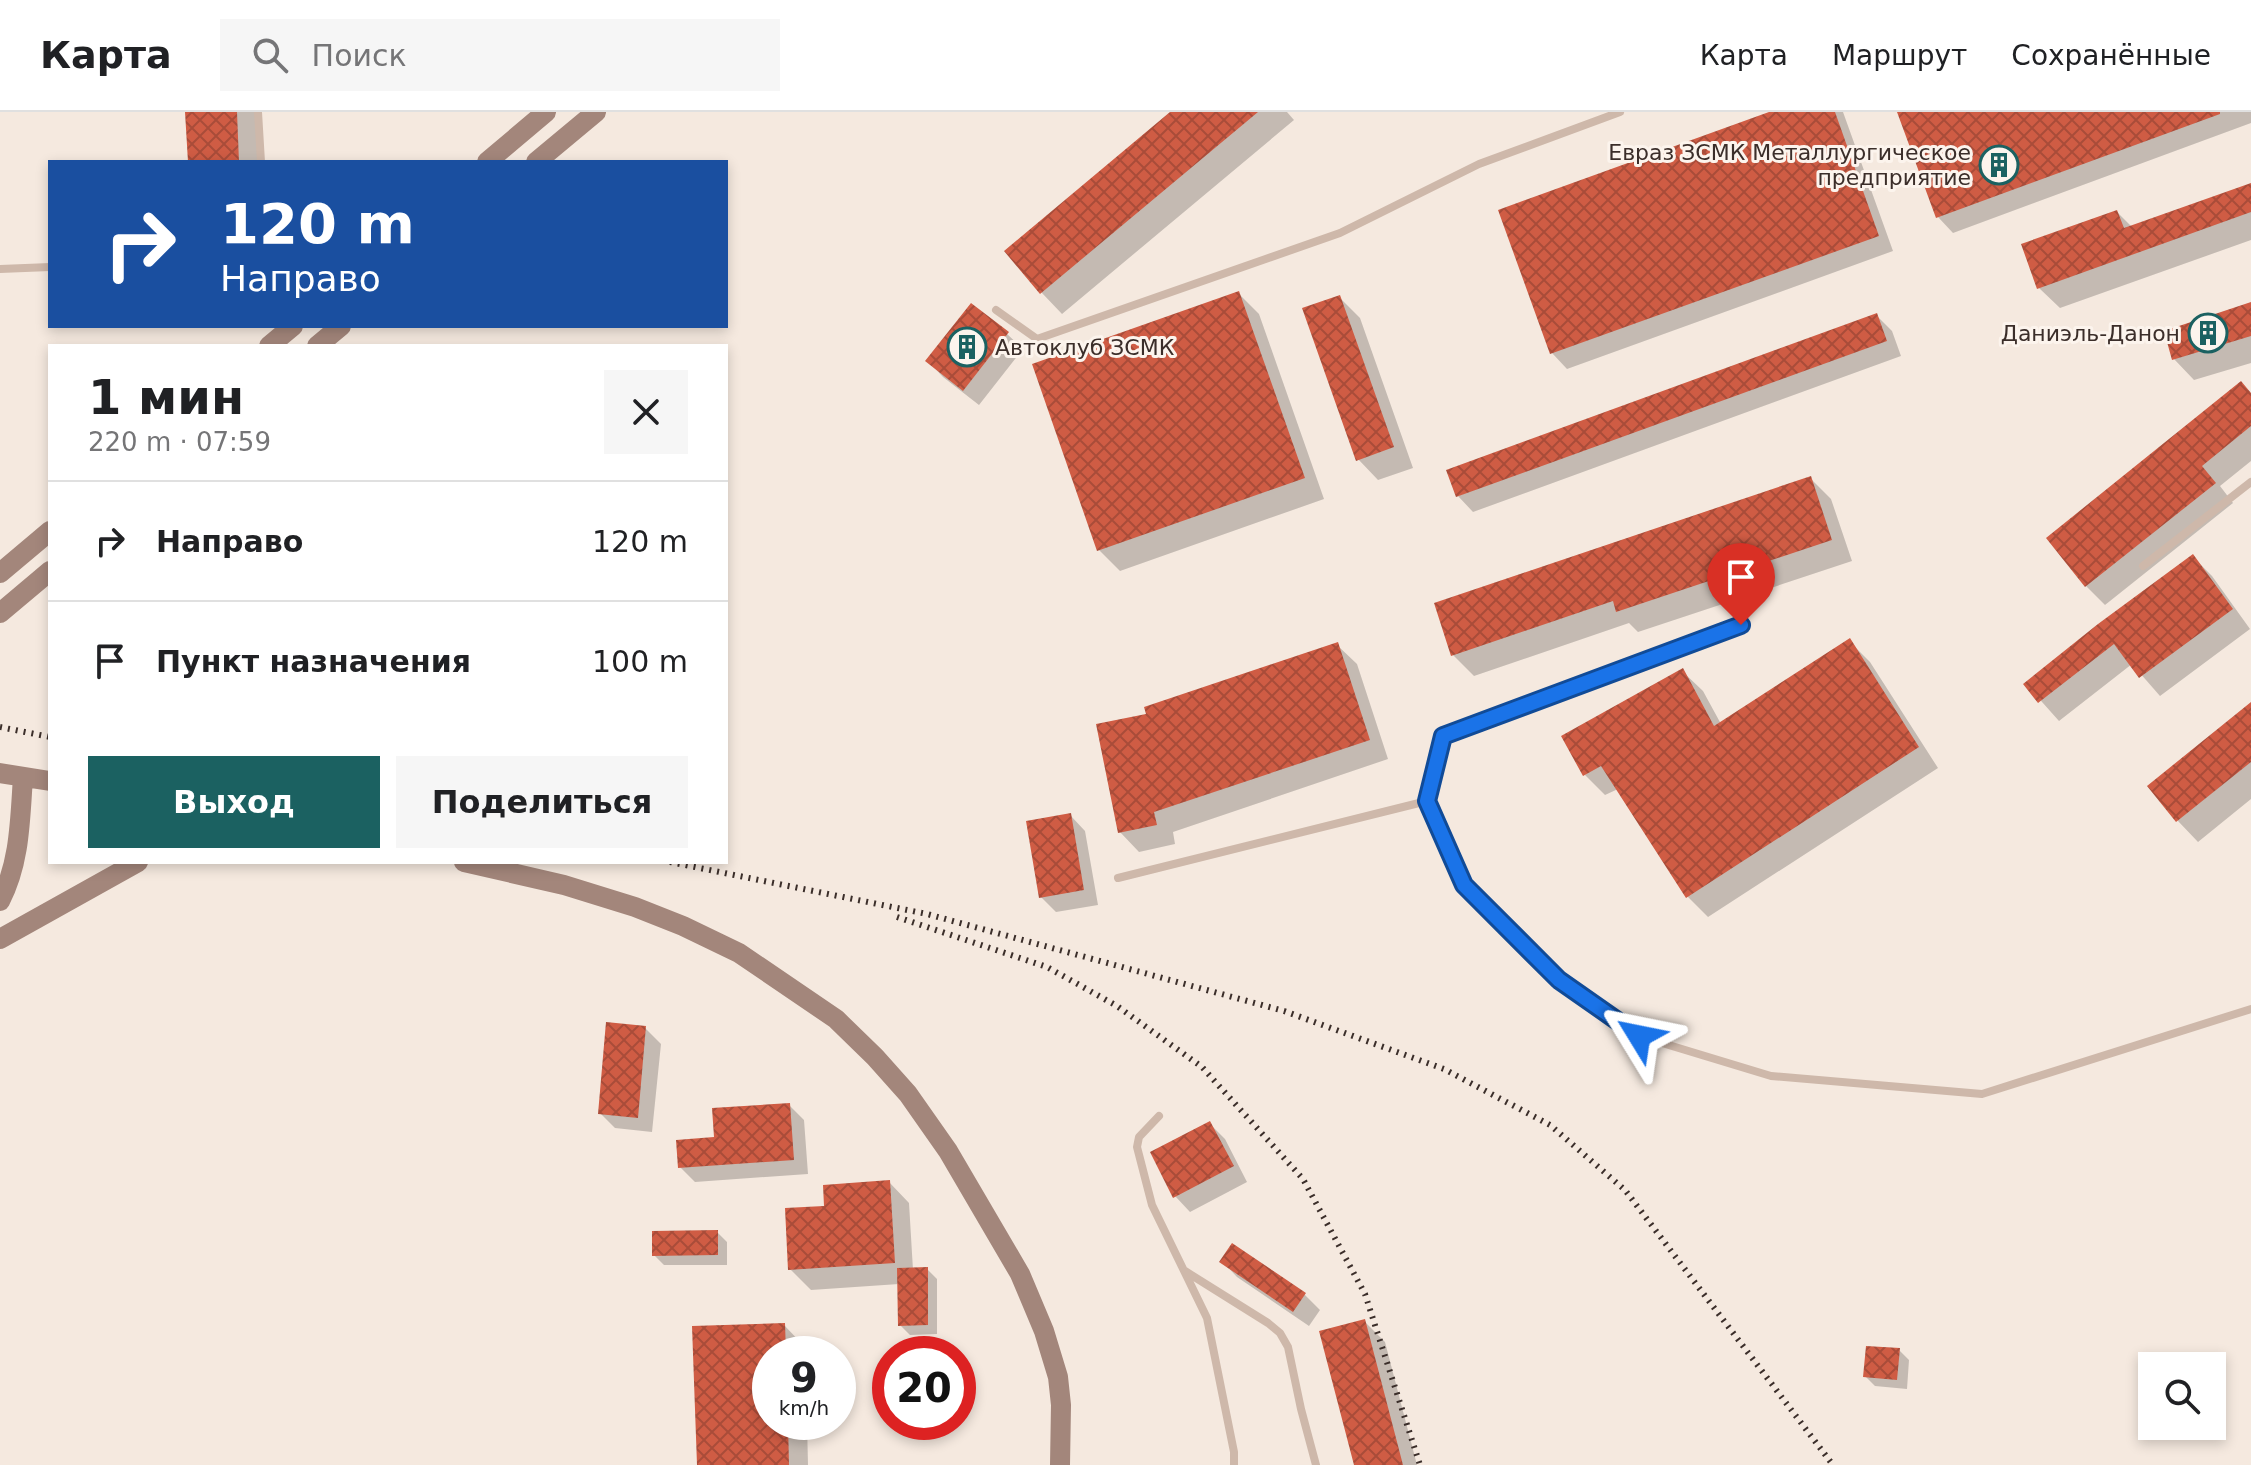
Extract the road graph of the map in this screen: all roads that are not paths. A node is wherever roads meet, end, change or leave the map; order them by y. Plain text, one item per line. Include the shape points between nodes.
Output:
1 (258, 112) edge
2 (546, 112) edge
3 (596, 112) edge
4 (1620, 112) edge
5 (261, 160) edge
6 (489, 160) edge
7 (538, 160) edge
8 (48, 267) edge
9 (0, 269) edge
10 (996, 310) dead end
11 (291, 328) edge
12 (339, 328) edge
13 (271, 344) edge
14 (319, 344) edge
15 (2251, 482) edge
16 (48, 533) edge
17 (2143, 566) dead end
18 (0, 573) edge
19 (48, 573) edge
20 (0, 613) edge
21 (1741, 625) dead end
22 (0, 773) edge
23 (23, 777) junction
24 (48, 781) edge
25 (1427, 801) junction
26 (134, 864) edge
27 (473, 864) edge
28 (1118, 878) dead end
29 (0, 901) edge
30 (0, 939) edge
31 (2251, 1009) edge
32 (1159, 1116) dead end
33 (1184, 1271) junction
34 (1060, 1465) edge
35 (1234, 1465) edge
36 (1316, 1465) edge

1 - 5 lane
2 - 6 main road
3 - 7 main road
4 - 10 lane via 1479,164 1340,233 1037,339
8 - 9 lane
11 - 13 main road
12 - 14 main road
15 - 17 lane
16 - 18 main road
19 - 20 main road
21 - 25 lane via 1443,736
22 - 23 main road
23 - 24 main road
23 - 29 main road via 19,845
25 - 28 lane
25 - 31 lane via 1464,885 1559,980 1639,1036 1771,1076 1982,1094
26 - 30 main road
27 - 34 main road via 564,885 683,926 739,953 800,994 836,1019 875,1057 948,1151 1020,1274 1058,1377
32 - 33 lane via 1139,1137 1137,1147 1152,1205
33 - 35 lane via 1207,1318
33 - 36 lane via 1280,1333 1288,1347

